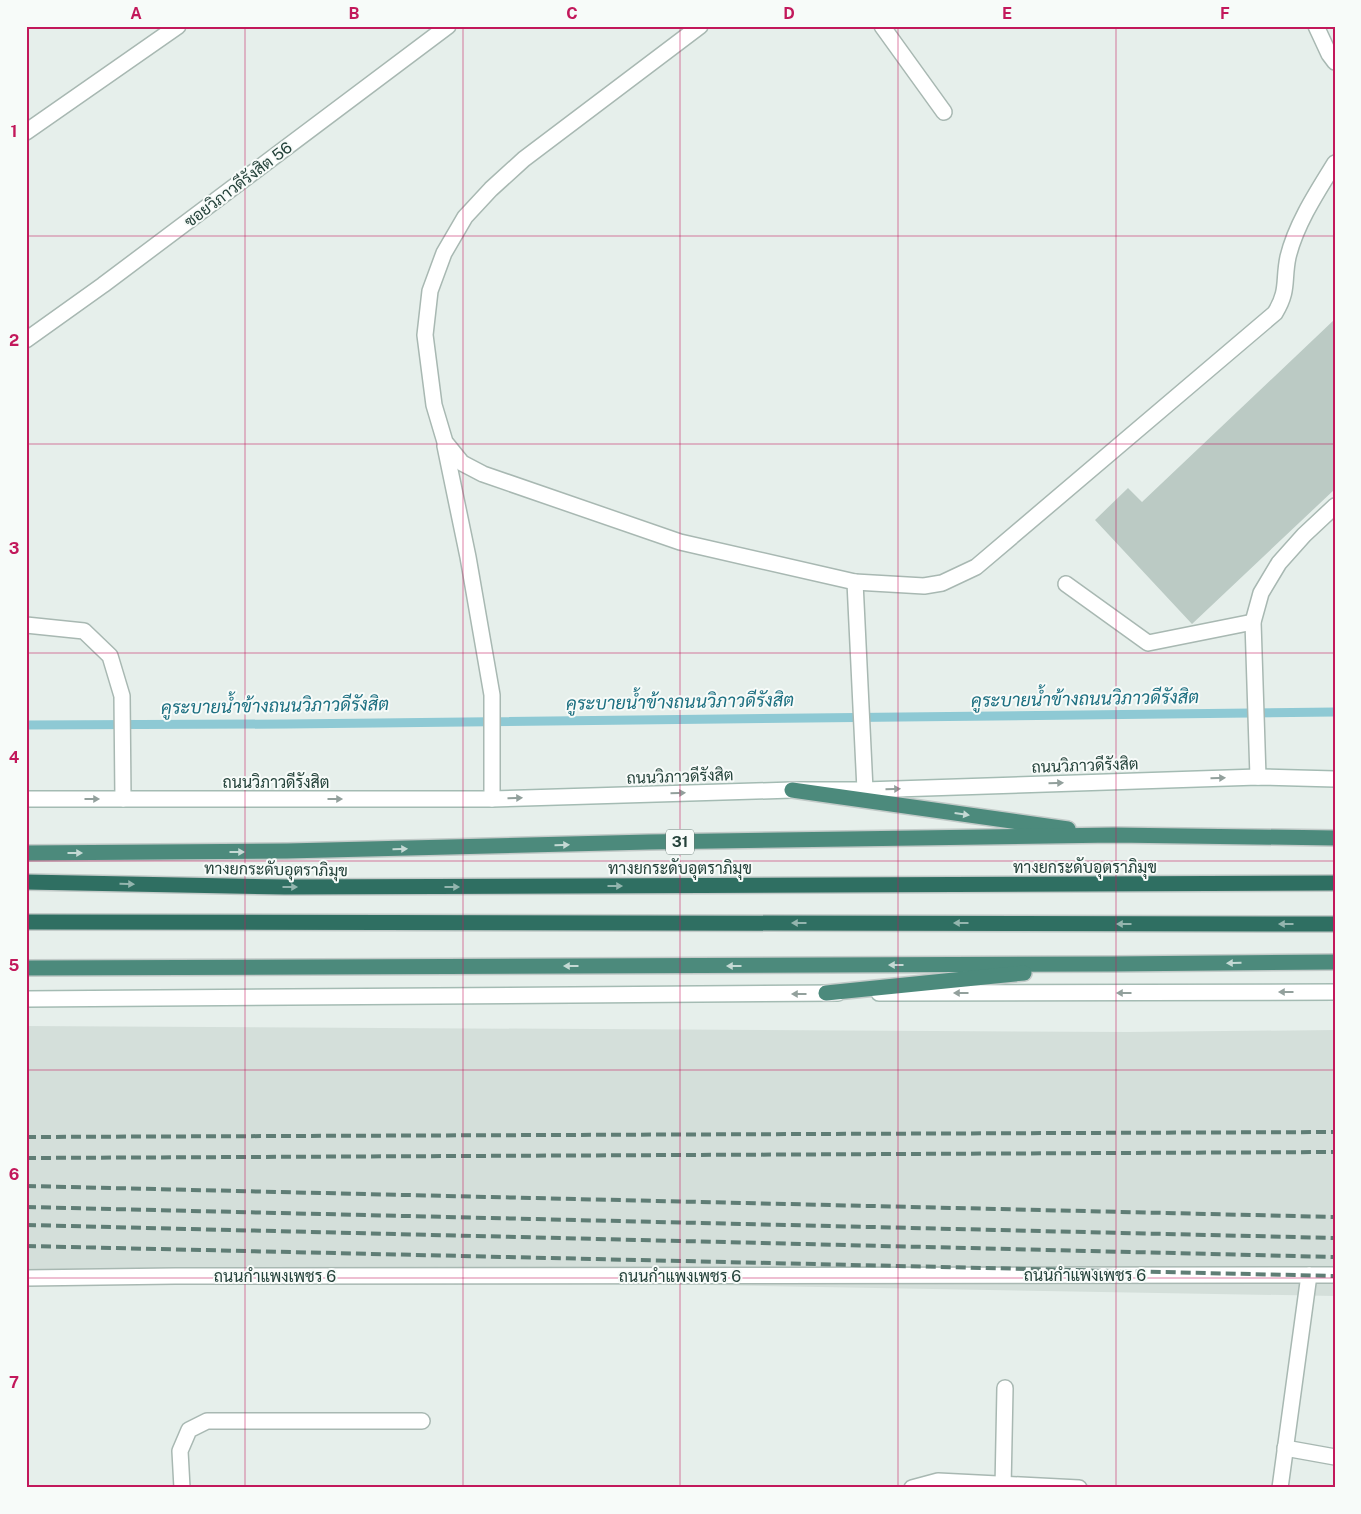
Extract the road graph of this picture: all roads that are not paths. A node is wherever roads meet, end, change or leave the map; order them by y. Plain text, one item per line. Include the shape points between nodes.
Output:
1 (178, 26) edge
2 (448, 26) edge
3 (700, 26) edge
4 (882, 26) edge
5 (1316, 26) edge
6 (1335, 62) edge
7 (944, 112) dead end
8 (26, 132) edge
9 (1335, 163) edge
10 (26, 340) edge
11 (445, 442) junction
12 (1335, 506) edge
13 (855, 582) junction
14 (1066, 584) dead end
15 (1253, 622) junction
16 (26, 625) edge
17 (1258, 777) junction
18 (1335, 779) edge
19 (792, 790) junction
20 (865, 790) junction
21 (26, 799) edge
22 (123, 799) junction
23 (492, 799) junction
24 (1114, 835) junction
25 (1335, 838) edge
26 (26, 853) edge
27 (26, 882) edge
28 (1335, 883) edge
29 (26, 922) edge
30 (1335, 924) edge
31 (1335, 962) edge
32 (1112, 964) junction
33 (26, 968) edge
34 (1335, 992) edge
35 (826, 993) junction
36 (26, 999) edge
37 (1309, 1275) junction
38 (1335, 1275) edge
39 (26, 1278) edge
40 (1005, 1388) dead end
41 (422, 1421) dead end
42 (1285, 1448) junction
43 (1335, 1457) edge
44 (1003, 1486) edge
45 (182, 1488) edge
46 (912, 1488) edge
47 (1079, 1488) edge
48 (1280, 1488) edge

1 - 8 main road
2 - 10 main road, ซอยวิภาวดีรังสิต 56
3 - 11 main road via 524,159 465,217 444,253 430,291 425,335 434,405
4 - 7 main road
5 - 6 main road
9 - 13 main road via 1305,214 1294,241 1288,259 1285,294 1275,313 976,567 942,583 924,586
11 - 13 main road via 462,463 483,474 671,539
11 - 23 main road via 492,695
12 - 15 main road via 1279,562 1261,593
13 - 20 main road
14 - 15 main road via 1148,643
15 - 17 main road
16 - 22 main road via 84,631 110,656 122,696
17 - 18 main road, ถนนวิภาวดีรังสิต
20 -> 17 main road, ถนนวิภาวดีรังสิต
19 - 20 main road, ถนนวิภาวดีรังสิต
23 -> 19 main road, ถนนวิภาวดีรังสิต
19 -> 24 highway
21 -> 22 main road, ถนนวิภาวดีรังสิต
22 -> 23 main road, ถนนวิภาวดีรังสิต
24 - 25 highway, 31
26 -> 24 highway, 31 via 287,852 649,842
27 -> 28 highway, ทางยกระดับอุตราภิมุข via 285,887
30 -> 29 highway
31 -> 32 highway
32 -> 33 highway
32 - 35 highway
34 -> 35 main road
35 -> 36 main road
37 - 38 main road, ถนนกำแพงเพชร 6
37 - 39 main road, ถนนกำแพงเพชร 6
37 - 42 main road
40 - 44 main road
41 - 45 main road via 207,1421 189,1430 180,1451
42 - 43 main road
42 - 48 main road
44 - 46 main road via 938,1481
44 - 47 main road

